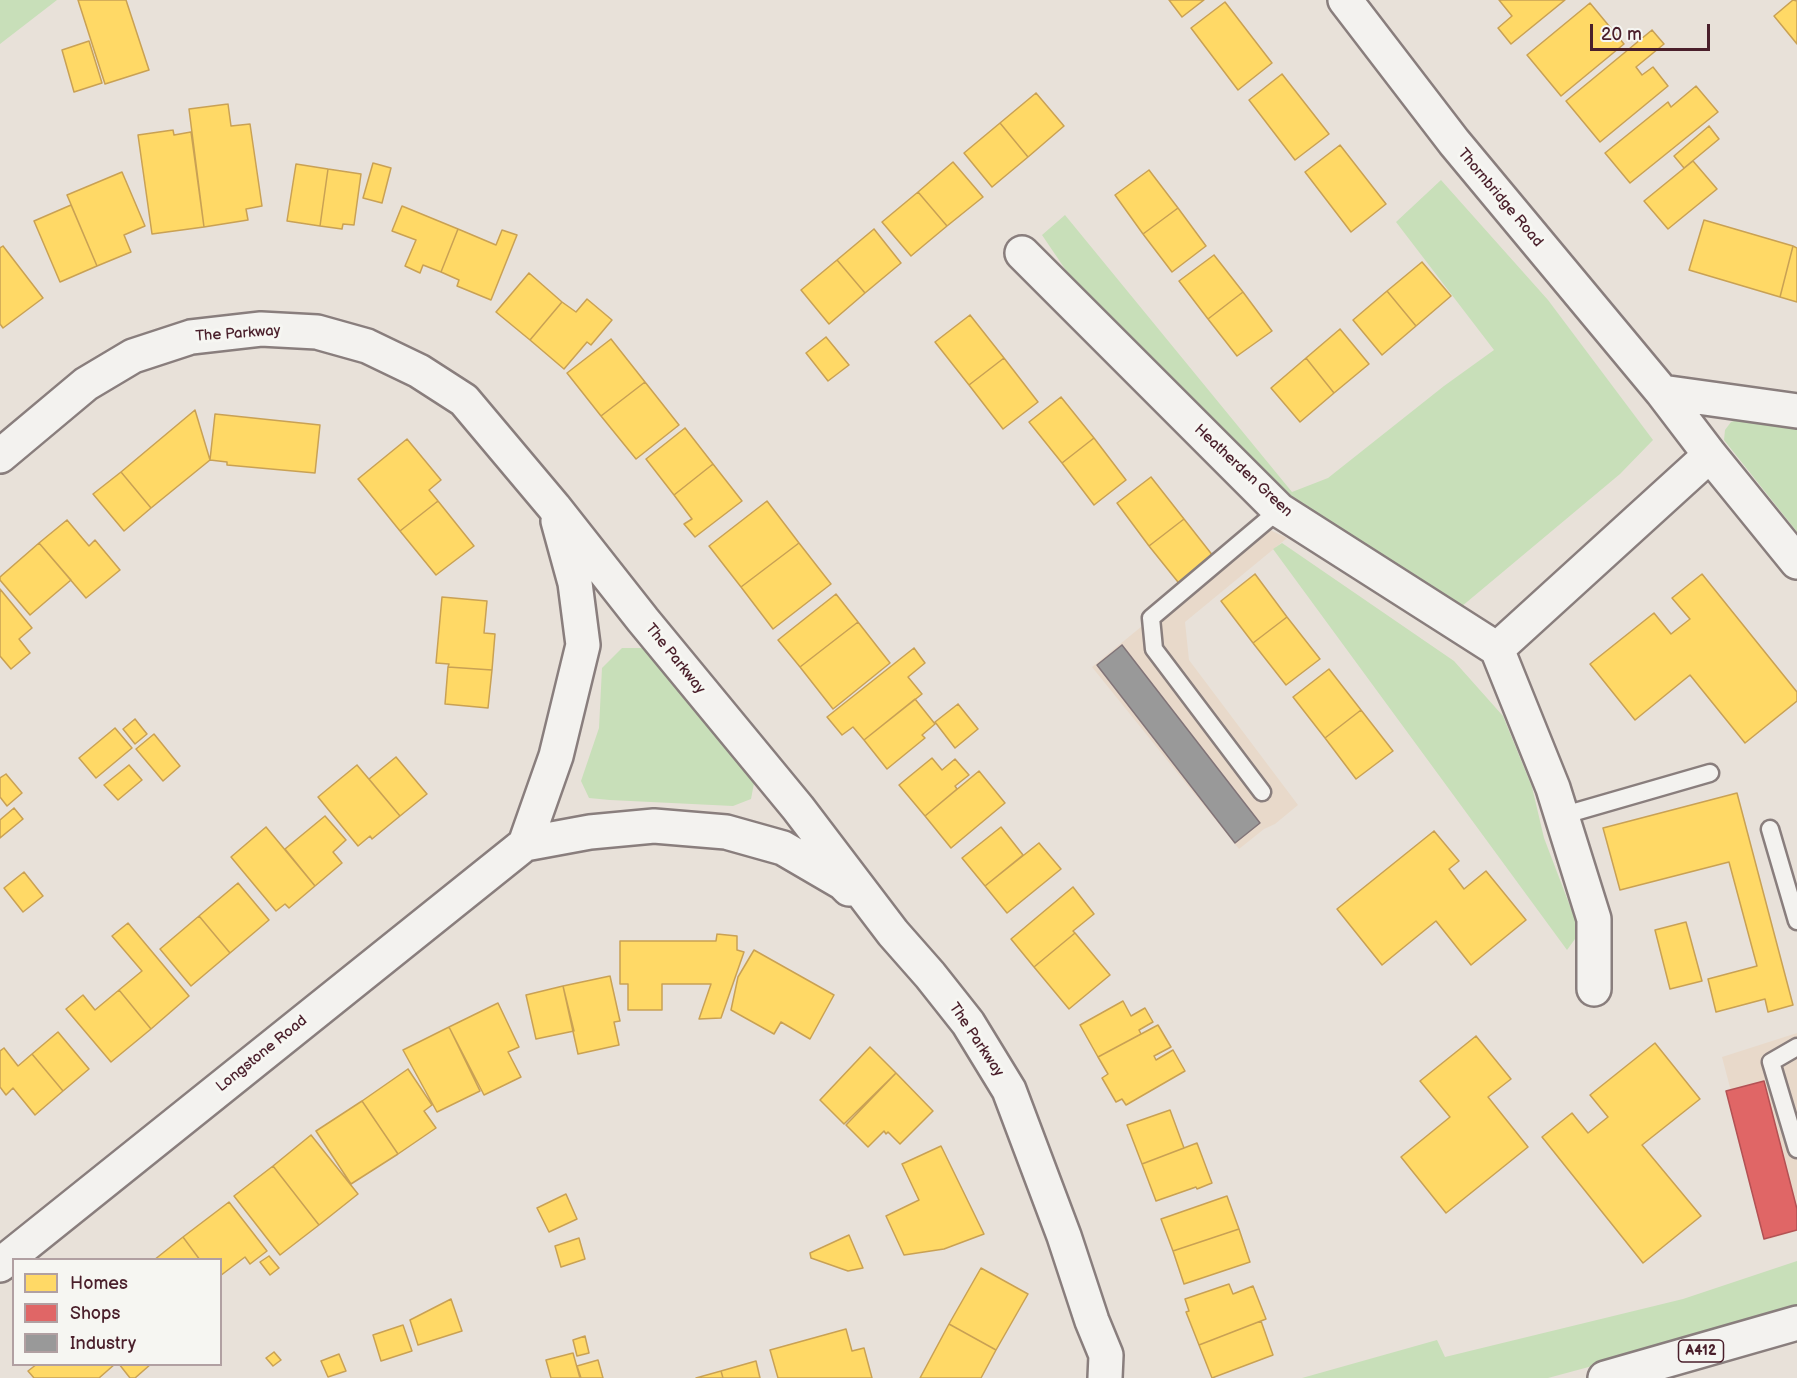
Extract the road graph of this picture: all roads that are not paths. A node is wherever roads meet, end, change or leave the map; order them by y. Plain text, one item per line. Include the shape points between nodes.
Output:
1 (1345, 0) edge
2 (1022, 253) dead end
3 (1662, 392) junction
4 (1797, 411) edge
5 (1710, 455) junction
6 (0, 456) edge
7 (554, 507) junction
8 (1279, 510) junction
9 (1797, 562) edge
10 (1497, 649) junction
11 (1710, 773) dead end
12 (1262, 792) dead end
13 (1557, 802) junction
14 (1770, 829) dead end
15 (525, 844) junction
16 (1797, 921) edge
17 (893, 933) junction
18 (1594, 989) dead end
19 (1797, 1047) edge
20 (1797, 1149) edge
21 (0, 1265) edge
22 (1797, 1323) edge
23 (1105, 1378) edge
24 (1605, 1378) edge

1 - 3 street, Thornbridge Road via 1454,142
2 - 8 street, Heatherden Green
3 - 4 street
3 - 5 street, Thornbridge Road
5 - 9 street, Thornbridge Road
5 - 10 street
6 - 7 street, The Parkway via 86,384 133,356 191,337 261,329 317,332 367,346 419,371 464,400
7 - 15 street via 576,583 583,645 556,756
7 - 17 street, The Parkway via 798,808
8 - 10 street, Heatherden Green
8 - 12 lane via 1151,618 1154,649
10 - 13 street
11 - 13 lane
13 - 18 street via 1594,919
14 - 16 lane
15 - 17 street via 654,826 726,832 783,848 843,883
15 - 21 street, Longstone Road
17 - 23 street, The Parkway via 968,1023 1009,1090 1106,1356
19 - 20 lane via 1772,1062
22 - 24 street, A412

